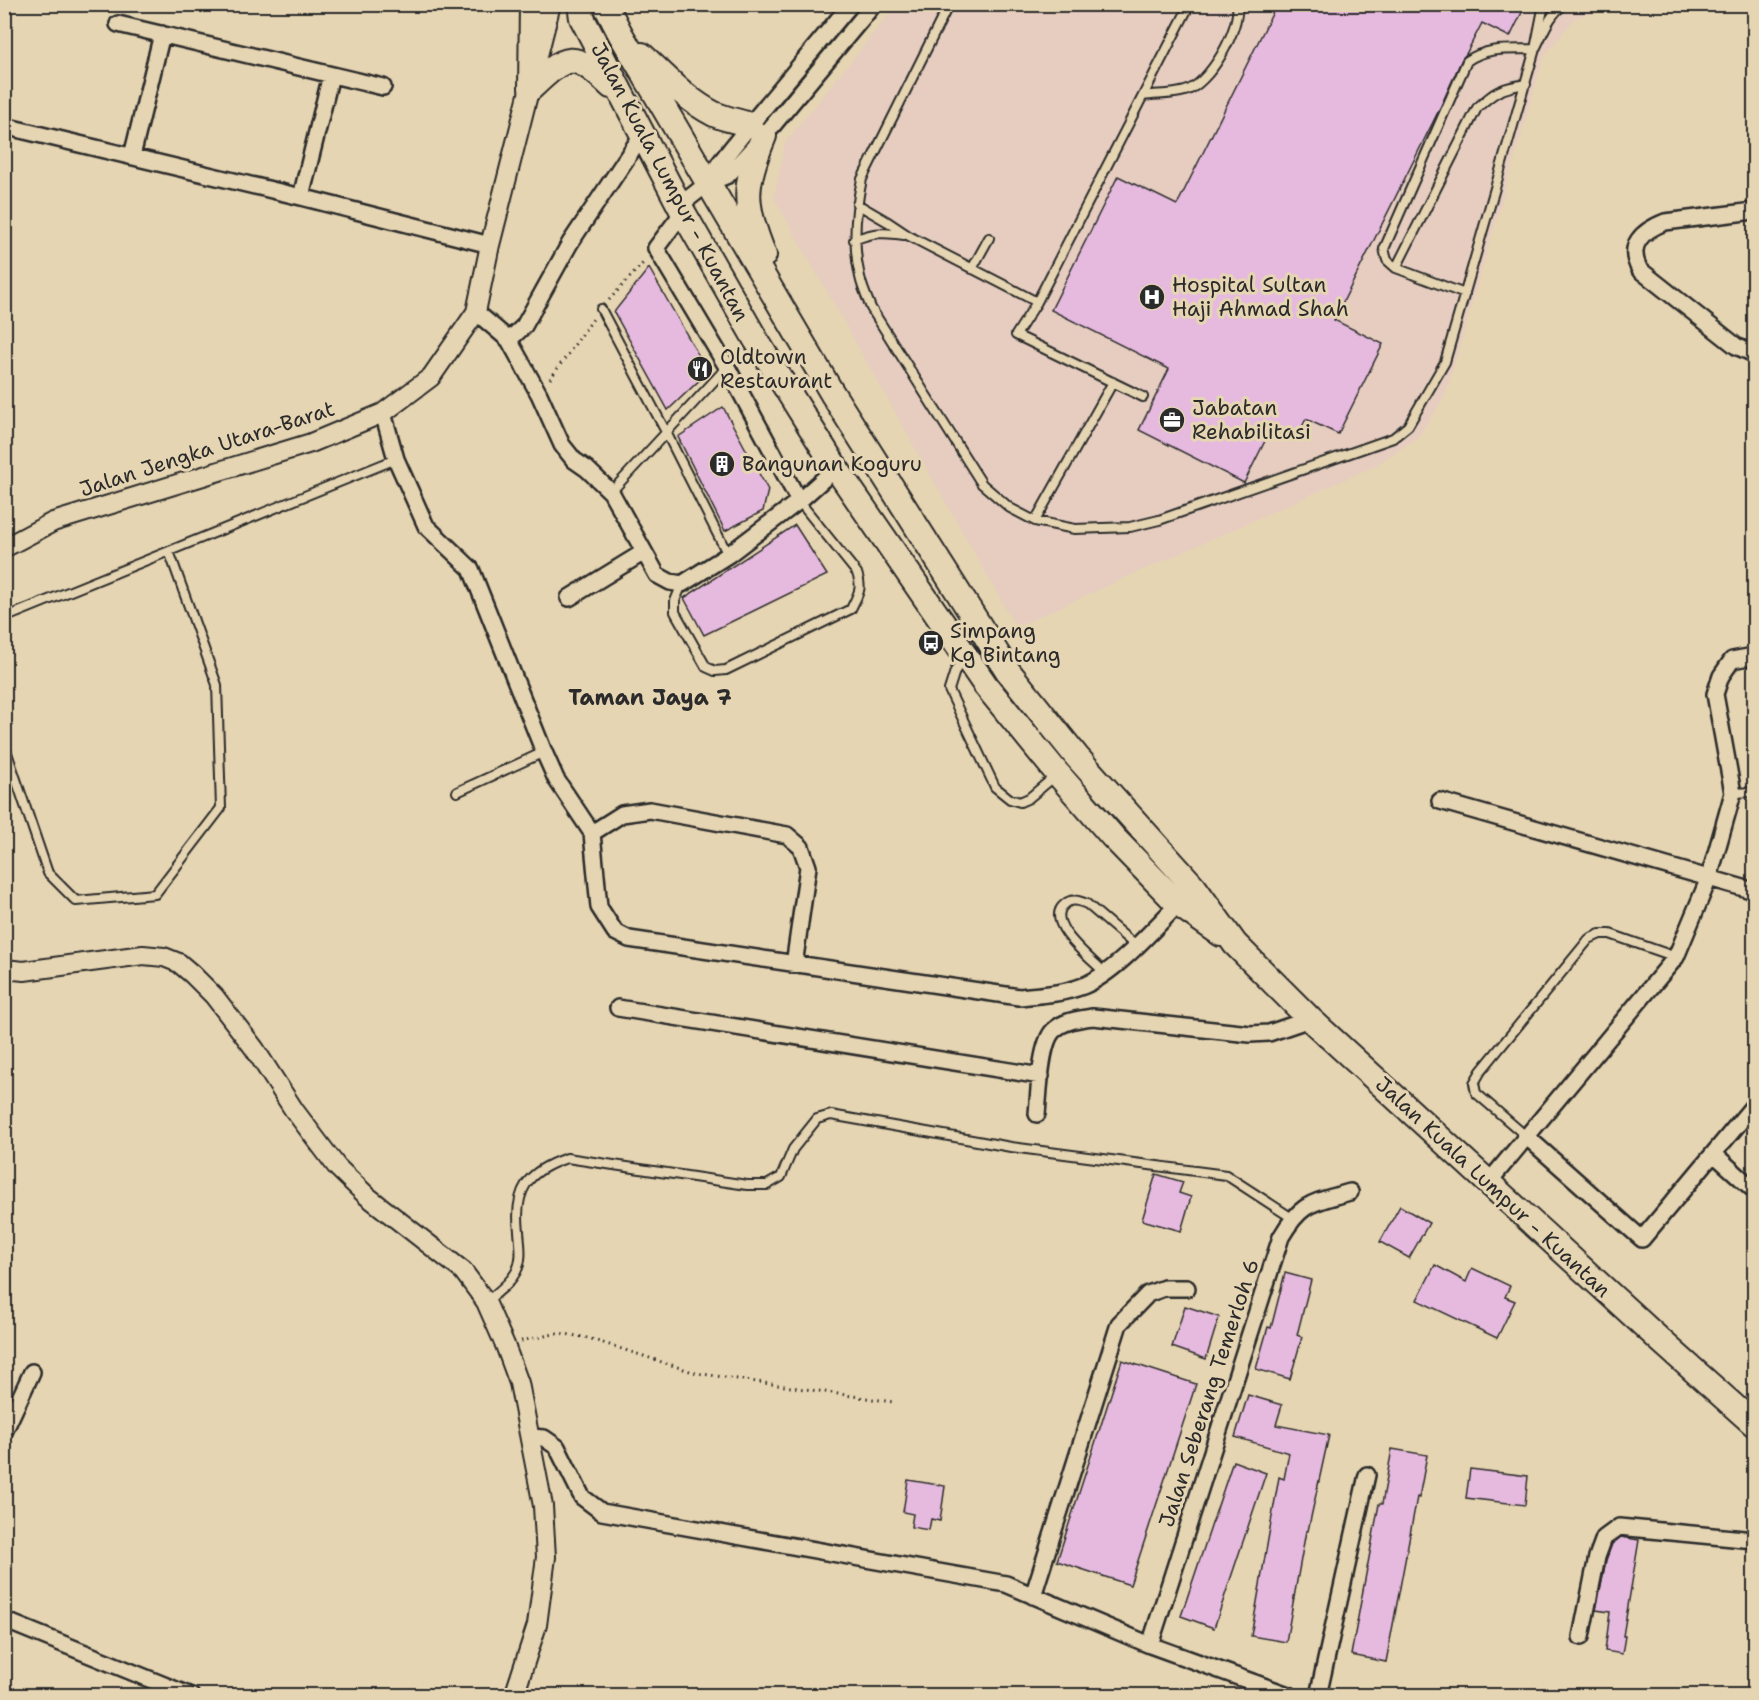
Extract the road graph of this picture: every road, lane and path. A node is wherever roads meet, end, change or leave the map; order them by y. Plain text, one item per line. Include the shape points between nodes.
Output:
1 (532, 4) edge
2 (551, 4) edge
3 (580, 4) edge
4 (605, 4) edge
5 (850, 4) edge
6 (874, 4) edge
7 (949, 4) edge
8 (1190, 4) edge
9 (1237, 4) edge
10 (1544, 4) edge
11 (1565, 4) edge
12 (118, 24) dead end
13 (162, 34) junction
14 (621, 35) junction
15 (1535, 49) junction
16 (331, 75) junction
17 (1526, 84) junction
18 (383, 87) dead end
19 (531, 88) junction
20 (622, 96) junction
21 (1143, 96) junction
22 (4, 126) edge
23 (757, 130) junction
24 (642, 135) junction
25 (132, 156) junction
26 (708, 183) junction
27 (301, 197) junction
28 (857, 204) junction
29 (681, 209) junction
30 (1755, 211) edge
31 (909, 236) junction
32 (989, 237) dead end
33 (854, 240) junction
34 (490, 245) junction
35 (1396, 268) junction
36 (972, 269) junction
37 (1465, 294) junction
38 (1037, 302) junction
39 (601, 309) dead end
40 (476, 312) junction
41 (795, 330) junction
42 (509, 340) junction
43 (1755, 354) edge
44 (727, 367) junction
45 (1113, 382) junction
46 (1143, 397) dead end
47 (382, 413) junction
48 (666, 432) junction
49 (396, 459) junction
50 (836, 468) junction
51 (611, 492) junction
52 (798, 501) junction
53 (1035, 521) junction
54 (4, 548) edge
55 (169, 551) junction
56 (644, 552) junction
57 (728, 555) junction
58 (682, 584) junction
59 (569, 598) dead end
60 (4, 618) edge
61 (965, 655) junction
62 (1755, 656) edge
63 (4, 744) edge
64 (543, 752) junction
65 (1058, 774) junction
66 (457, 792) dead end
67 (1755, 792) edge
68 (1733, 793) junction
69 (1440, 801) dead end
70 (592, 833) junction
71 (1709, 878) junction
72 (1755, 891) edge
73 (1186, 896) junction
74 (1136, 946) junction
75 (1676, 957) junction
76 (794, 965) junction
77 (4, 969) edge
78 (1105, 973) junction
79 (618, 1008) dead end
80 (1310, 1019) junction
81 (1041, 1076) junction
82 (1755, 1105) edge
83 (1037, 1114) dead end
84 (1527, 1137) junction
85 (1714, 1154) junction
86 (1488, 1183) junction
87 (1755, 1190) edge
88 (1350, 1192) dead end
89 (1292, 1218) junction
90 (1187, 1288) dead end
91 (486, 1302) junction
92 (505, 1345) junction
93 (32, 1372) dead end
94 (893, 1402) dead end
95 (1755, 1424) edge
96 (4, 1432) edge
97 (530, 1437) junction
98 (1367, 1475) dead end
99 (1755, 1540) edge
100 (1033, 1596) junction
101 (4, 1620) edge
102 (1581, 1638) dead end
103 (1150, 1645) junction
104 (191, 1695) edge
105 (514, 1695) edge
106 (1291, 1695) edge
107 (1318, 1695) edge

1 - 19 highway
2 - 19 street, Jalan Jengka Utara-Barat
3 - 20 highway, Jalan Kuala Lumpur - Kuantan via 582,18
4 - 14 highway, Jalan Kuala Lumpur - Kuantan
5 - 23 street
6 - 23 street
7 - 28 lane via 862,179
8 - 21 lane
9 - 21 lane via 1235,28 1212,71 1200,83 1186,91
10 - 15 lane
11 - 15 lane via 1547,23
12 - 13 street
13 - 16 street
13 - 25 street
14 - 23 highway via 700,106
14 - 26 highway, Jalan Kuala Lumpur - Kuantan
15 - 17 lane
15 - 35 lane via 1491,50 1477,53 1467,61 1384,249 1387,260
16 - 18 street
16 - 27 street
17 - 35 lane via 1503,88 1477,108
17 - 37 lane
19 - 20 highway via 555,66 566,61 579,62 591,66
19 - 34 street, Jalan Jengka Utara-Barat
20 - 24 highway, Jalan Kuala Lumpur - Kuantan
21 - 38 lane
22 - 25 street
23 - 26 street via 719,164
23 - 41 highway via 748,207
24 - 29 highway, Jalan Kuala Lumpur - Kuantan
24 - 42 street via 570,243 524,326
25 - 27 street
26 - 29 street
26 - 41 highway, Jalan Kuala Lumpur - Kuantan
27 - 34 street
28 - 31 lane
28 - 33 lane
29 - 44 street via 656,248
29 - 50 highway, Jalan Kuala Lumpur - Kuantan
30 - 43 street via 1652,227 1641,236 1635,261 1640,270 1736,345
31 - 33 lane via 871,232
31 - 36 lane
32 - 36 lane
33 - 53 lane via 860,278 871,308 982,484 1010,508
34 - 40 street, Jalan Jengka Utara-Barat
35 - 37 lane
36 - 38 lane
37 - 53 lane via 1445,362 1408,426 1393,438 1130,527 1075,529
38 - 45 lane via 1016,334
39 - 48 lane
40 - 42 street
40 - 47 street, Jalan Jengka Utara-Barat via 431,377
41 - 73 highway, Jalan Kuala Lumpur - Kuantan via 1008,671
42 - 51 street via 562,445
44 - 48 lane
44 - 52 street
45 - 46 lane
45 - 53 lane
47 - 49 street
47 - 54 street, Jalan Jengka Utara-Barat via 311,443 53,522
48 - 51 lane
48 - 57 lane
49 - 55 lane
49 - 64 street via 426,526 471,569
50 - 52 street
50 - 61 highway, Jalan Kuala Lumpur - Kuantan
51 - 56 street
52 - 57 street
52 - 58 lane via 857,573 858,596 851,609 726,670 715,671 706,667 675,612
55 - 60 lane
55 - 63 lane via 217,685 221,808 155,894 75,901 48,873
56 - 58 street via 657,574
56 - 59 street
57 - 58 street
61 - 65 highway, Jalan Kuala Lumpur - Kuantan
61 - 65 lane via 949,690 995,787 1020,802
62 - 68 street via 1732,660 1721,676 1716,694
64 - 66 lane
64 - 70 street
65 - 73 highway, Jalan Kuala Lumpur - Kuantan via 1113,837
67 - 68 lane
68 - 71 street
69 - 71 street
70 - 76 street via 599,907 615,932 628,939
70 - 76 street via 622,814 650,810 787,835 801,847 808,867
71 - 72 street
71 - 75 street
73 - 74 street
73 - 80 highway, Jalan Kuala Lumpur - Kuantan
74 - 78 street
74 - 78 lane via 1087,904 1069,901 1062,907 1059,917 1065,934
75 - 84 street
75 - 84 lane via 1610,934 1589,939 1474,1083 1476,1093
76 - 78 street via 1019,998 1058,993
77 - 91 street via 24,971 143,955 179,963 214,996 337,1167 463,1271
79 - 81 street
80 - 81 street via 1269,1033 1250,1034 1093,1017 1070,1020 1053,1031 1043,1051
80 - 86 highway, Jalan Kuala Lumpur - Kuantan
81 - 83 street
82 - 85 street
84 - 85 street via 1642,1239
84 - 86 street
85 - 87 street
86 - 95 highway, Jalan Kuala Lumpur - Kuantan
88 - 89 street via 1306,1205
89 - 91 lane via 1226,1175 1011,1147 831,1115 818,1119 793,1149 781,1177 767,1185 567,1158 547,1164 532,1176 521,1193 517,1215 521,1255 516,1272
89 - 103 street, Jalan Seberang Temerloh 6 via 1281,1237
90 - 100 street via 1164,1287 1148,1294 1119,1324
91 - 92 street
92 - 94 path via 559,1333 588,1338 696,1373
92 - 97 street via 519,1383
93 - 96 street
97 - 100 street via 544,1438 557,1447 582,1497 602,1512 1006,1584
97 - 105 street via 543,1506 546,1557 537,1625
98 - 107 street
99 - 102 street via 1619,1527 1604,1538 1597,1557
100 - 103 street
101 - 104 street
103 - 106 street

